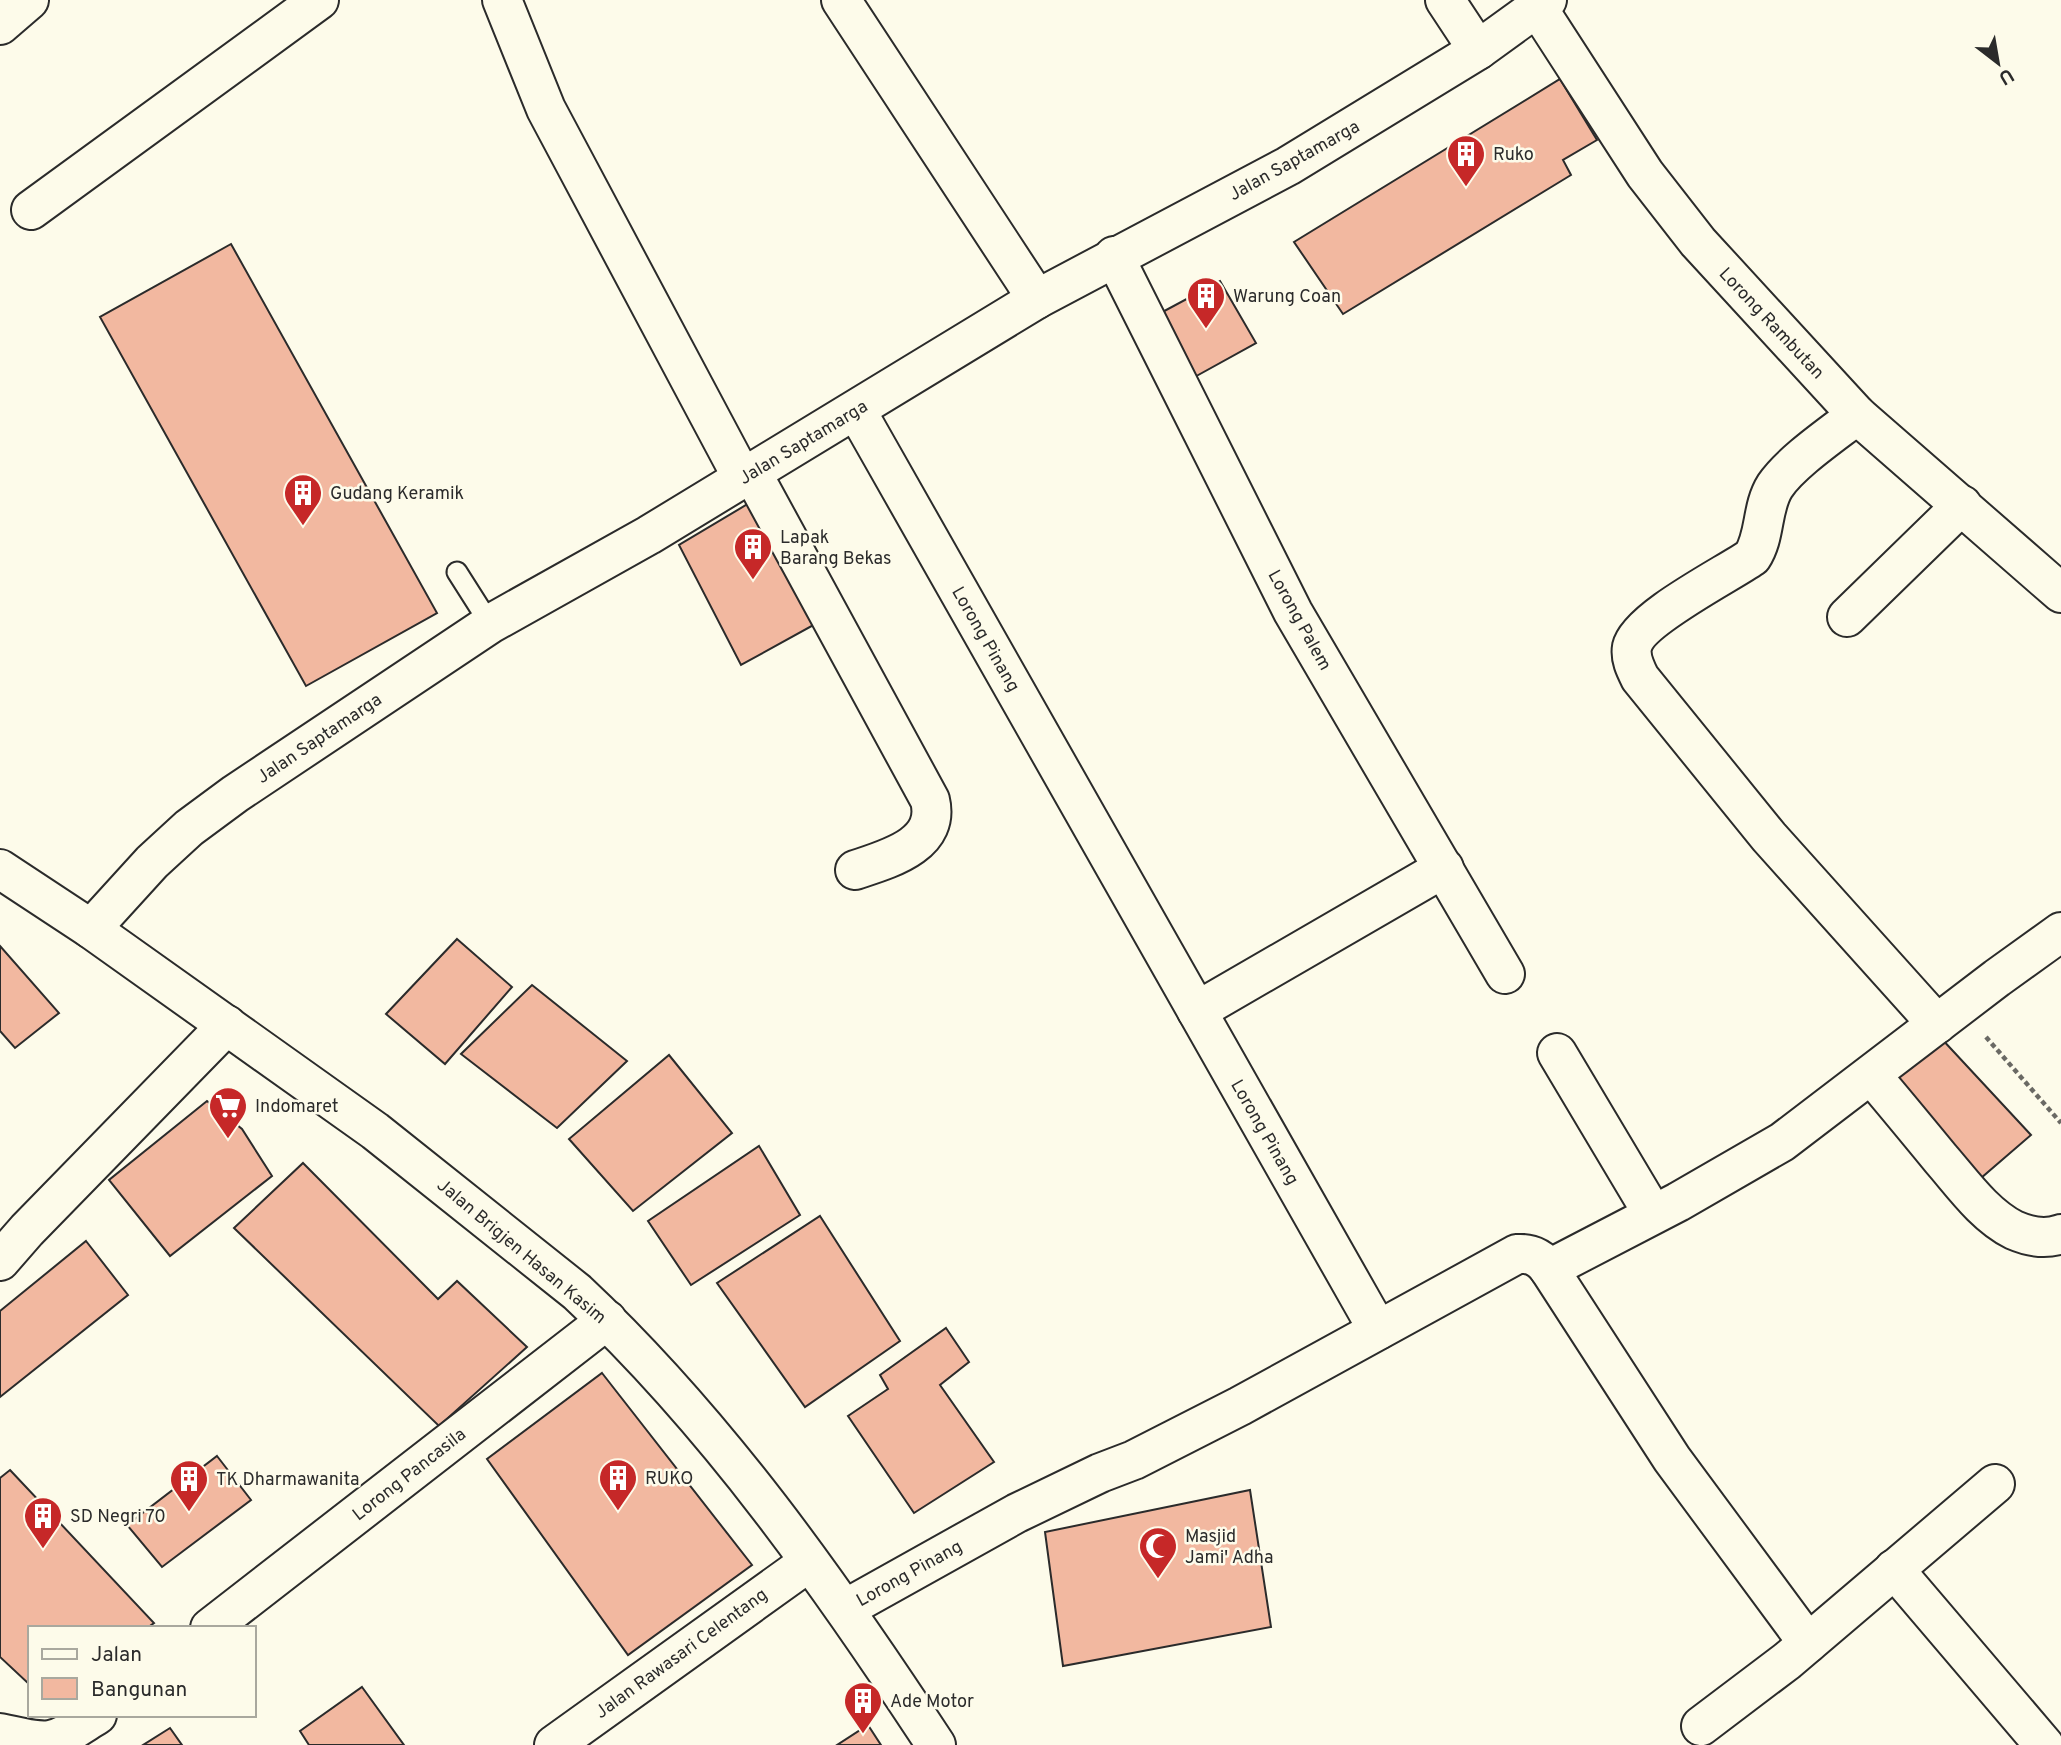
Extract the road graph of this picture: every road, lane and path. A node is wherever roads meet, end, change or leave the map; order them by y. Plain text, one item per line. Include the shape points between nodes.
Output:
1 (29, 0) edge
2 (319, 0) edge
3 (502, 0) edge
4 (841, 0) edge
5 (1445, 0) edge
6 (1542, 4) edge
7 (0, 25) edge
8 (1478, 50) junction
9 (31, 210) dead end
10 (1114, 256) junction
11 (1037, 299) junction
12 (856, 410) junction
13 (1857, 415) junction
14 (748, 476) junction
15 (1962, 505) junction
16 (457, 572) dead end
17 (2061, 592) edge
18 (1847, 617) dead end
19 (490, 624) junction
20 (1444, 868) junction
21 (855, 870) dead end
22 (6, 882) edge
23 (91, 929) junction
24 (2061, 932) edge
25 (1505, 974) dead end
26 (1197, 1011) junction
27 (1948, 1015) junction
28 (227, 1025) junction
29 (1557, 1053) dead end
30 (1871, 1076) junction
31 (2061, 1123) edge
32 (1653, 1214) junction
33 (2061, 1234) edge
34 (0, 1261) edge
35 (1549, 1269) junction
36 (607, 1320) junction
37 (1378, 1330) junction
38 (1995, 1483) dead end
39 (809, 1562) junction
40 (1895, 1569) junction
41 (845, 1609) junction
42 (213, 1626) edge
43 (1808, 1643) junction
44 (94, 1717) edge
45 (1701, 1726) dead end
46 (0, 1733) edge
47 (2061, 1741) edge
48 (53, 1744) edge
49 (554, 1745) edge
50 (936, 1745) edge
51 (2044, 1745) edge
52 (2056, 1745) edge

1 - 7 street
2 - 9 street
3 - 14 street via 546,109
4 - 11 street
5 - 8 street
6 - 8 street, Jalan Saptamarga
6 - 13 street, Lorong Rambutan via 1645,174 1698,242
8 - 10 street, Jalan Saptamarga via 1288,166
10 - 11 street, Jalan Saptamarga
10 - 20 street, Lorong Palem via 1293,612
11 - 12 street, Jalan Saptamarga
12 - 14 street, Jalan Saptamarga
12 - 26 street, Lorong Pinang
13 - 15 street, Lorong Rambutan
13 - 27 street via 1775,486 1761,541 1752,557 1650,622 1635,638 1632,658 1640,678 1769,837
14 - 19 street, Jalan Saptamarga
14 - 21 street via 930,800 932,821 915,844 894,857
15 - 17 street, Lorong Rambutan
15 - 18 street
16 - 19 lane
19 - 23 street, Jalan Saptamarga via 189,828
20 - 25 street, Lorong Palem
20 - 26 street
22 - 23 street, Jalan Brigjen Hasan Kasim
23 - 28 street, Jalan Brigjen Hasan Kasim
24 - 27 street
26 - 37 street, Lorong Pinang
27 - 30 street
27 - 31 path
28 - 34 street
28 - 36 street, Jalan Brigjen Hasan Kasim via 386,1139
29 - 32 street
30 - 32 street via 1782,1142
30 - 33 street via 1971,1195 1993,1214 2027,1235
32 - 35 street
35 - 37 street via 1528,1253 1517,1254
35 - 43 street via 1672,1459
36 - 39 street, Jalan Brigjen Hasan Kasim via 683,1402
36 - 42 street, Lorong Pancasila
37 - 41 street, Lorong Pinang via 1146,1454 1017,1513
38 - 40 street
39 - 41 street, Jalan Brigjen Hasan Kasim
39 - 49 street, Jalan Rawasari Celentang
40 - 43 street
40 - 51 street
41 - 50 street, Jalan Brigjen Hasan Kasim
43 - 45 street
44 - 48 street
46 - 48 street
47 - 52 street

